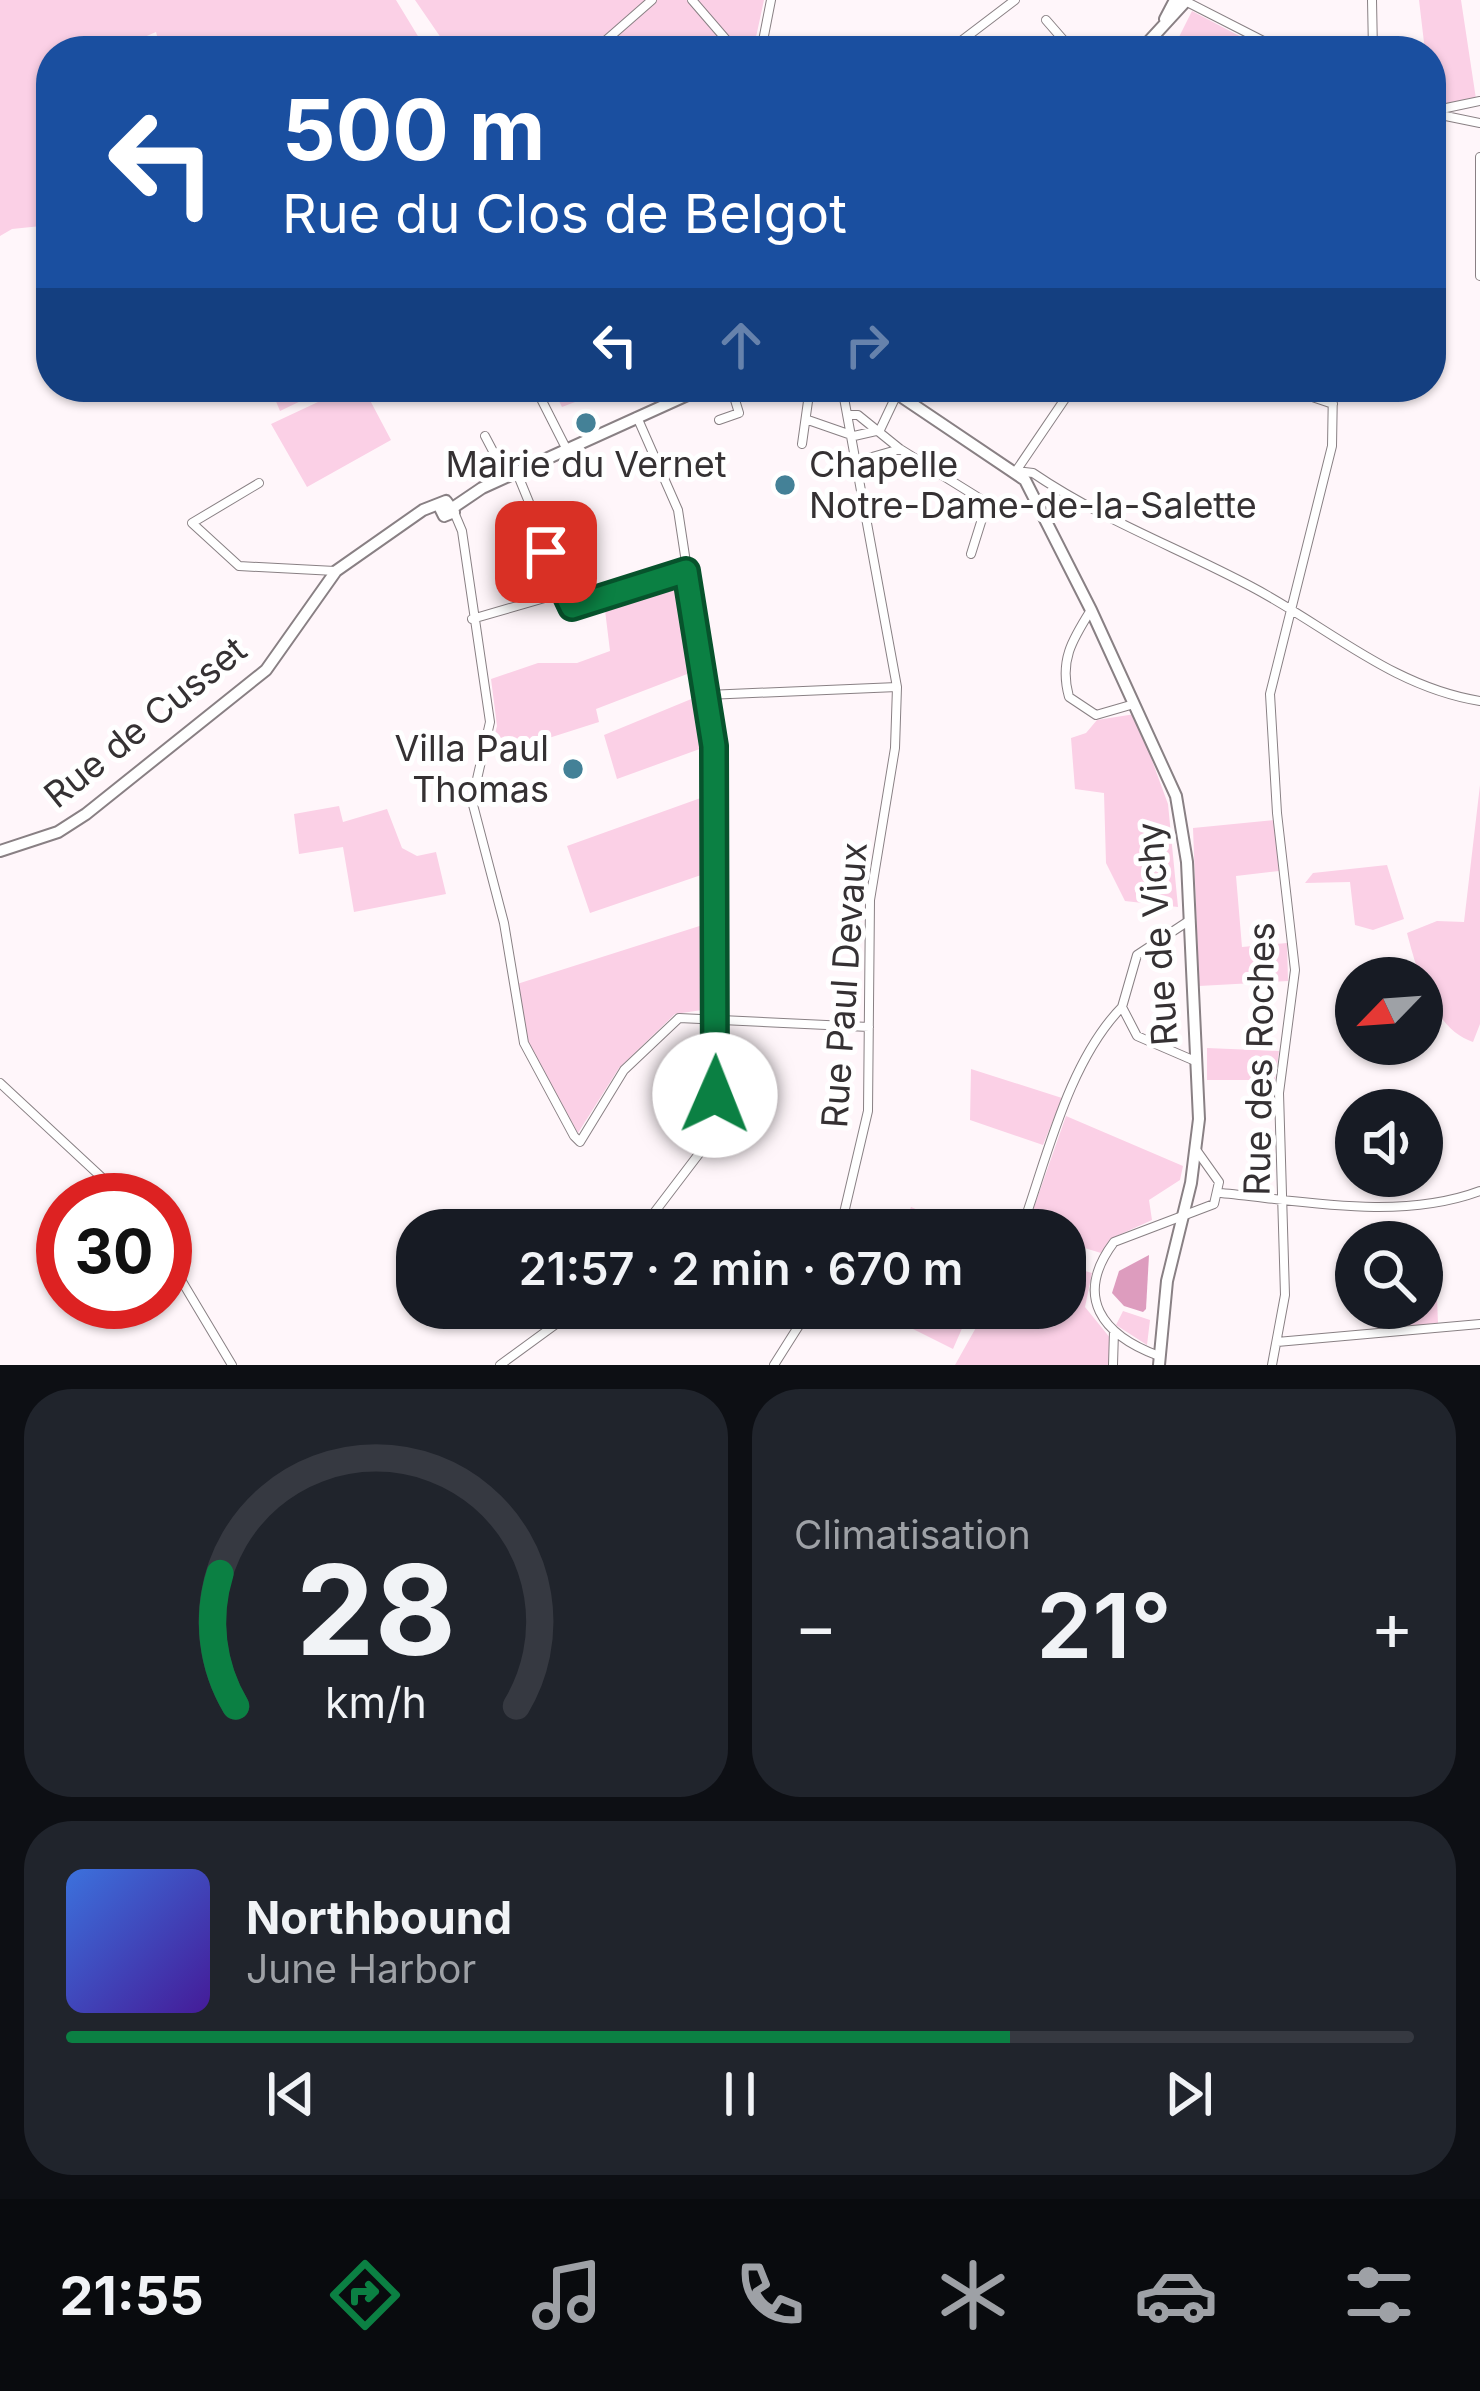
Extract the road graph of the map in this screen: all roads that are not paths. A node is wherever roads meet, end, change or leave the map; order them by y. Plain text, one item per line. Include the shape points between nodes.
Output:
1 (652, 0) edge
2 (692, 0) edge
3 (771, 0) edge
4 (1015, 0) edge
5 (1372, 0) edge
6 (1188, 2) edge
7 (1046, 20) dead end
8 (617, 36) edge
9 (723, 36) edge
10 (764, 36) edge
11 (968, 36) edge
12 (1060, 36) edge
13 (1154, 36) edge
14 (1253, 36) edge
15 (1372, 36) edge
16 (1480, 101) edge
17 (1446, 109) edge
18 (1446, 115) edge
19 (1480, 123) edge
20 (1480, 157) edge
21 (1480, 276) edge
22 (543, 402) edge
23 (665, 402) edge
24 (736, 402) edge
25 (809, 402) edge
26 (846, 402) edge
27 (888, 402) edge
28 (910, 402) edge
29 (1063, 402) edge
30 (1327, 402) edge
31 (1333, 404) joint
32 (849, 415) junction
33 (637, 417) junction
34 (808, 420) junction
35 (719, 421) dead end
36 (878, 431) junction
37 (485, 436) dead end
38 (854, 436) junction
39 (802, 444) dead end
40 (899, 449) junction
41 (567, 450) junction
42 (858, 460) junction
43 (1016, 471) junction
44 (512, 476) junction
45 (1044, 481) junction
46 (259, 483) dead end
47 (1031, 490) junction
48 (447, 510) junction
49 (971, 554) dead end
50 (336, 571) junction
51 (686, 571) junction
52 (562, 592) junction
53 (1091, 610) junction
54 (1292, 612) junction
55 (472, 620) junction
56 (897, 687) junction
57 (706, 695) junction
58 (1480, 701) edge
59 (1136, 703) junction
60 (0, 851) edge
61 (1190, 920) junction
62 (1122, 1007) junction
63 (716, 1017) junction
64 (869, 1027) junction
65 (1197, 1062) junction
66 (0, 1083) edge
67 (1197, 1151) junction
68 (97, 1173) edge
69 (1480, 1191) edge
70 (1221, 1193) junction
71 (1283, 1199) junction
72 (657, 1209) edge
73 (845, 1209) edge
74 (1028, 1209) edge
75 (1181, 1220) junction
76 (192, 1298) edge
77 (1480, 1324) edge
78 (549, 1329) edge
79 (797, 1329) edge
80 (1114, 1330) junction
81 (1277, 1342) junction
82 (1159, 1360) edge
83 (232, 1365) edge
84 (500, 1365) edge
85 (774, 1365) edge
86 (1113, 1365) edge
87 (1272, 1365) edge

1 - 8 street
2 - 9 street
3 - 10 street
4 - 11 street
5 - 15 street
6 - 13 street
6 - 14 street
7 - 12 street
16 - 17 street
18 - 19 street
20 - 21 street
22 - 41 street
23 - 33 street, Rue de Cusset
24 - 35 street via 739,413
25 - 34 street
26 - 32 street, Rue Paul Devaux
27 - 36 street
28 - 43 street, Rue de Vichy
29 - 43 street
30 - 31 street
31 - 54 street, Rue des Roches via 1332,446
32 - 36 street
32 - 38 street, Rue Paul Devaux
33 - 41 street, Rue de Cusset
33 - 51 street via 678,510
34 - 38 street
34 - 39 street
36 - 38 street
36 - 40 street
37 - 44 street
38 - 42 street, Rue Paul Devaux
40 - 42 street
40 - 49 street via 987,503
41 - 44 street, Rue de Cusset
42 - 56 street, Rue Paul Devaux
43 - 45 street
43 - 47 street, Rue de Vichy
44 - 48 street, Rue de Cusset
44 - 52 street
45 - 47 street
45 - 54 street
46 - 50 street via 192,523 239,566
47 - 53 street, Rue de Vichy
48 - 50 street, Rue de Cusset via 412,516
48 - 55 street via 462,539
50 - 60 street, Rue de Cusset via 242,692 86,814
51 - 52 street via 579,608
51 - 57 street
52 - 55 street
53 - 59 street, Rue de Vichy
53 - 59 street via 1063,667 1069,697 1096,715
54 - 58 street via 1374,663
54 - 71 street, Rue des Roches via 1270,712 1294,970 1280,1093
55 - 63 street via 490,722 472,801 524,1043 580,1142 614,1084 665,1028 679,1018
56 - 57 street
56 - 64 street, Rue Paul Devaux via 870,899
57 - 63 street via 714,746
59 - 61 street, Rue de Vichy via 1176,796
61 - 62 street via 1137,956
61 - 65 street, Rue de Vichy
62 - 65 street via 1137,1036
62 - 74 street via 1062,1113
63 - 64 street
63 - 72 street via 714,1134
64 - 73 street, Rue Paul Devaux via 868,1111
65 - 67 street, Rue de Vichy
66 - 68 street
67 - 70 street
67 - 75 street, Rue de Vichy
69 - 71 street via 1363,1206
70 - 71 street
70 - 75 street via 1206,1212
71 - 81 street, Rue des Roches via 1285,1295
75 - 80 street via 1126,1235 1106,1252 1094,1309
75 - 82 street, Rue de Vichy
76 - 83 street
77 - 81 street
78 - 84 street
79 - 85 street
80 - 82 street
80 - 86 street
81 - 87 street, Rue des Roches

